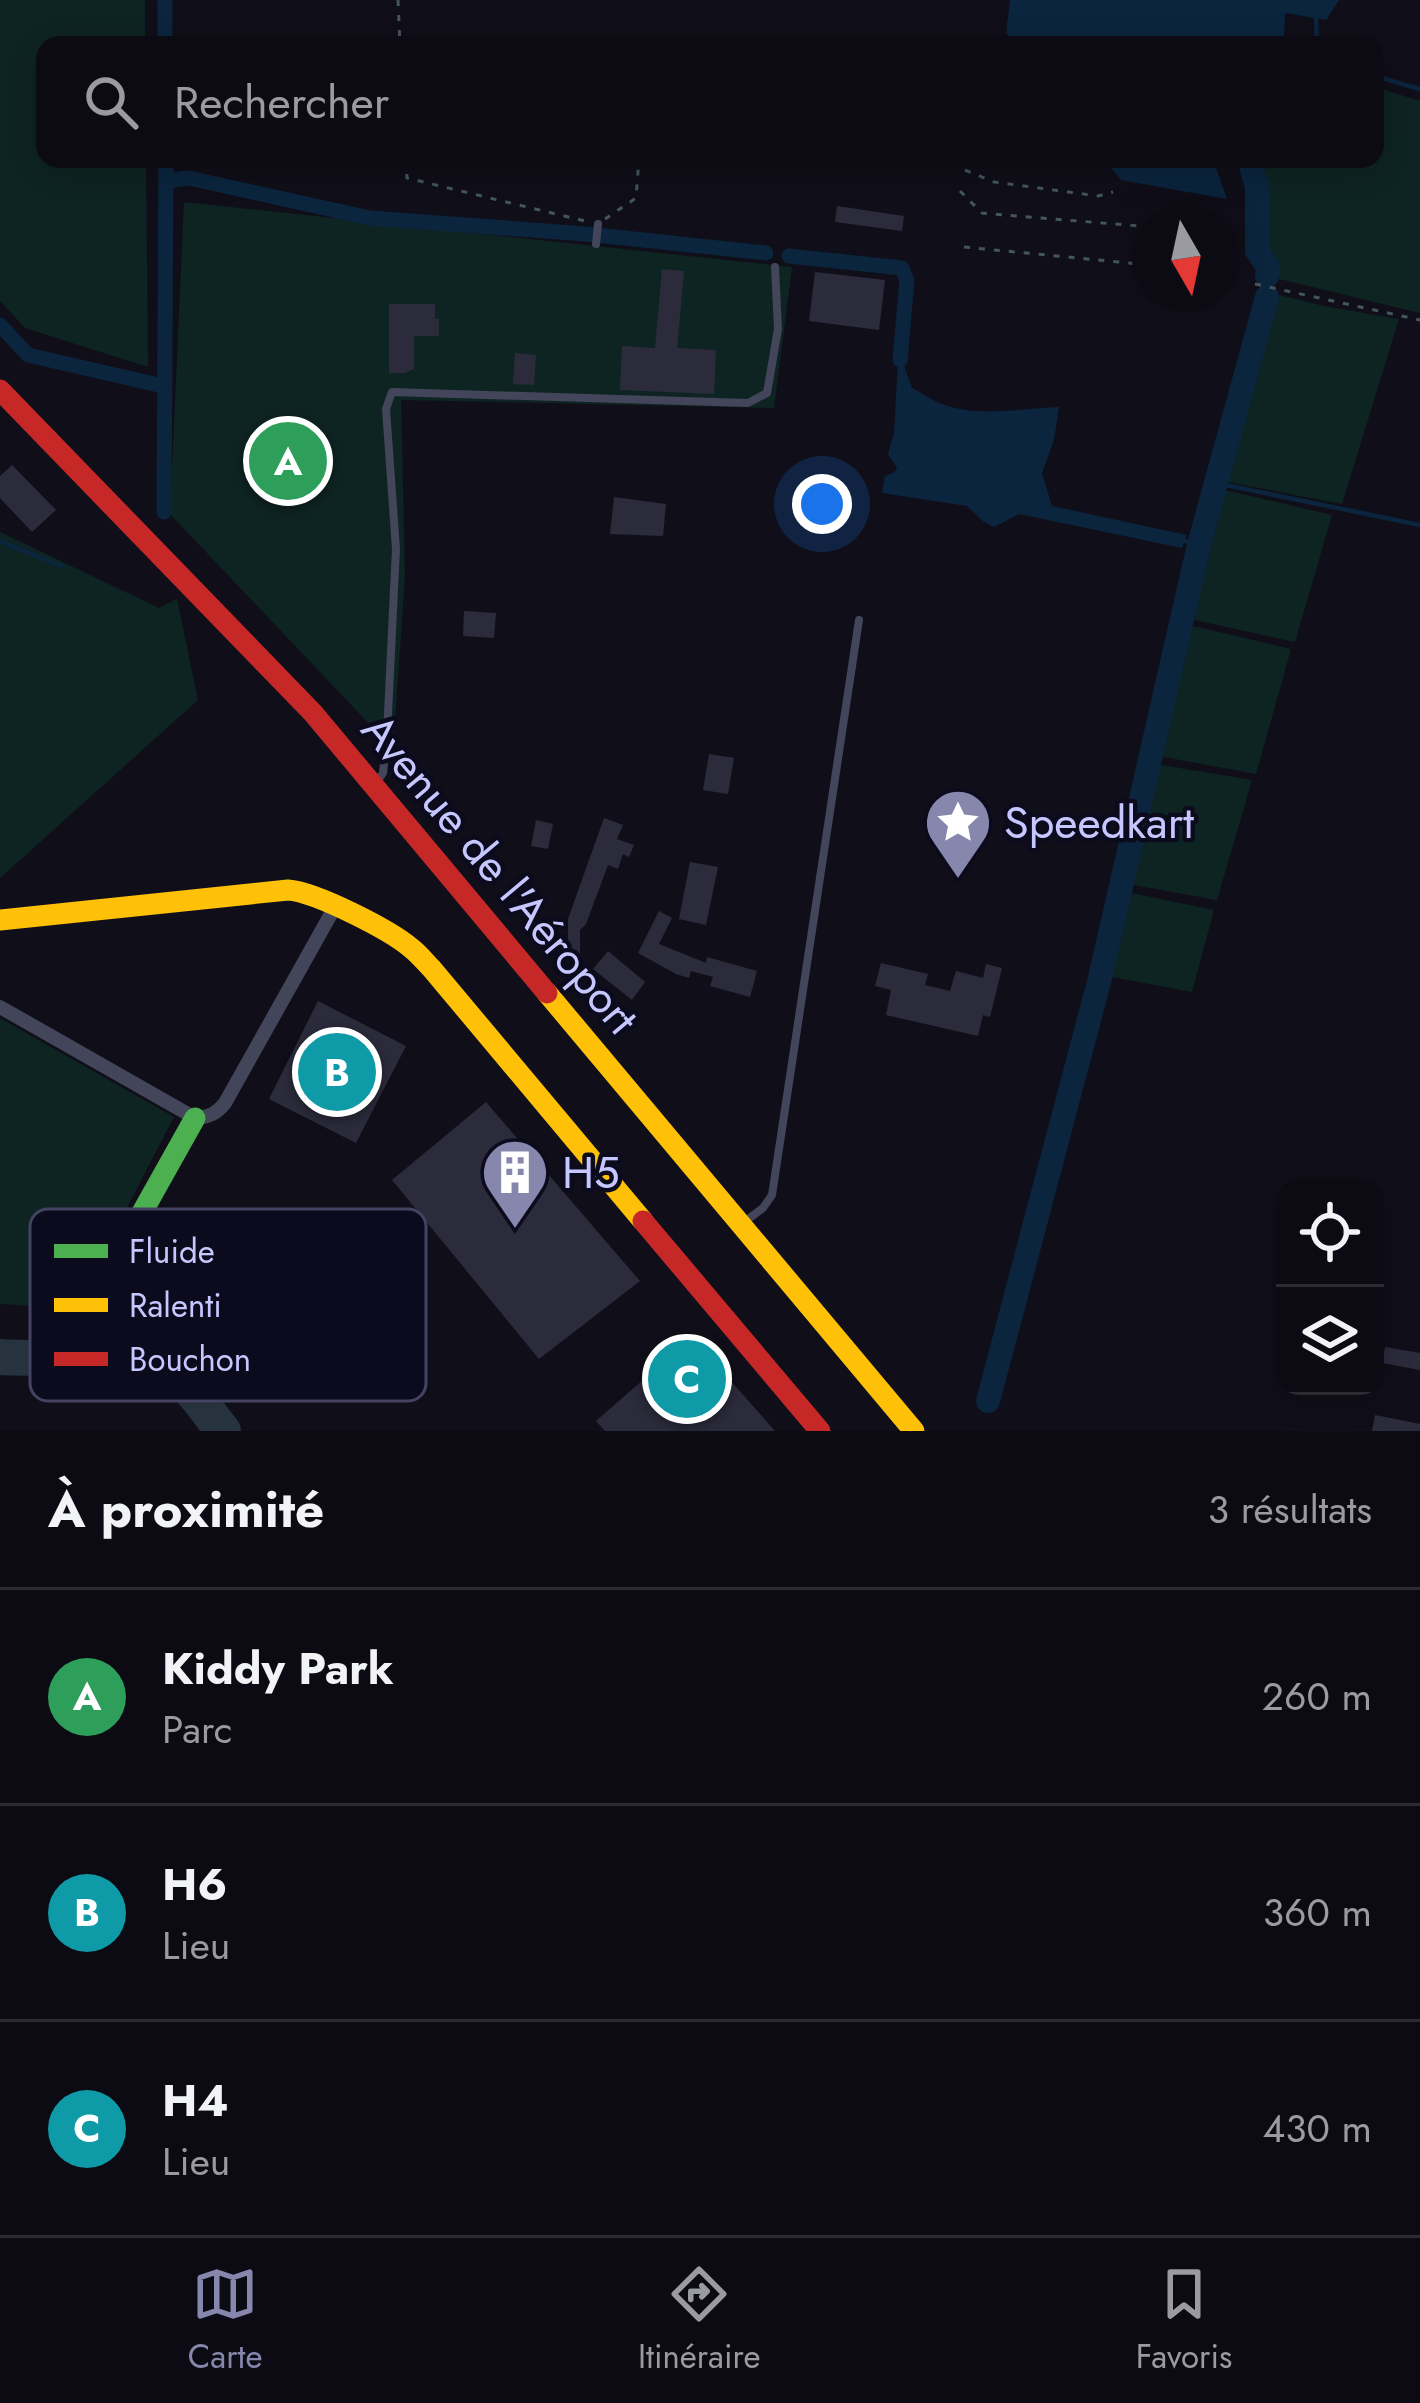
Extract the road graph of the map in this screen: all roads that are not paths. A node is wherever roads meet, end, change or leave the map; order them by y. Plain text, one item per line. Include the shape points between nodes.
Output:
1 (598, 224) road end
2 (596, 244) dead end
3 (775, 267) dead end
4 (0, 390) edge
5 (859, 620) dead end
6 (375, 785) junction
7 (335, 905) junction
8 (0, 920) edge
9 (0, 1007) edge
10 (195, 1118) junction
11 (143, 1209) edge
12 (741, 1225) junction
13 (820, 1431) edge
14 (914, 1431) edge

1 - 2 lane
3 - 6 lane via 778,329 766,393 748,403 392,392 386,410 396,549 387,734
4 - 6 main road, Avenue de l'Aéroport
5 - 12 lane via 772,1196
6 - 12 main road, Avenue de l'Aéroport
7 - 8 main road via 288,890
7 - 10 street via 225,1103
7 - 13 main road via 408,945 432,969
9 - 10 street
10 - 11 main road
12 - 14 main road, Avenue de l'Aéroport

